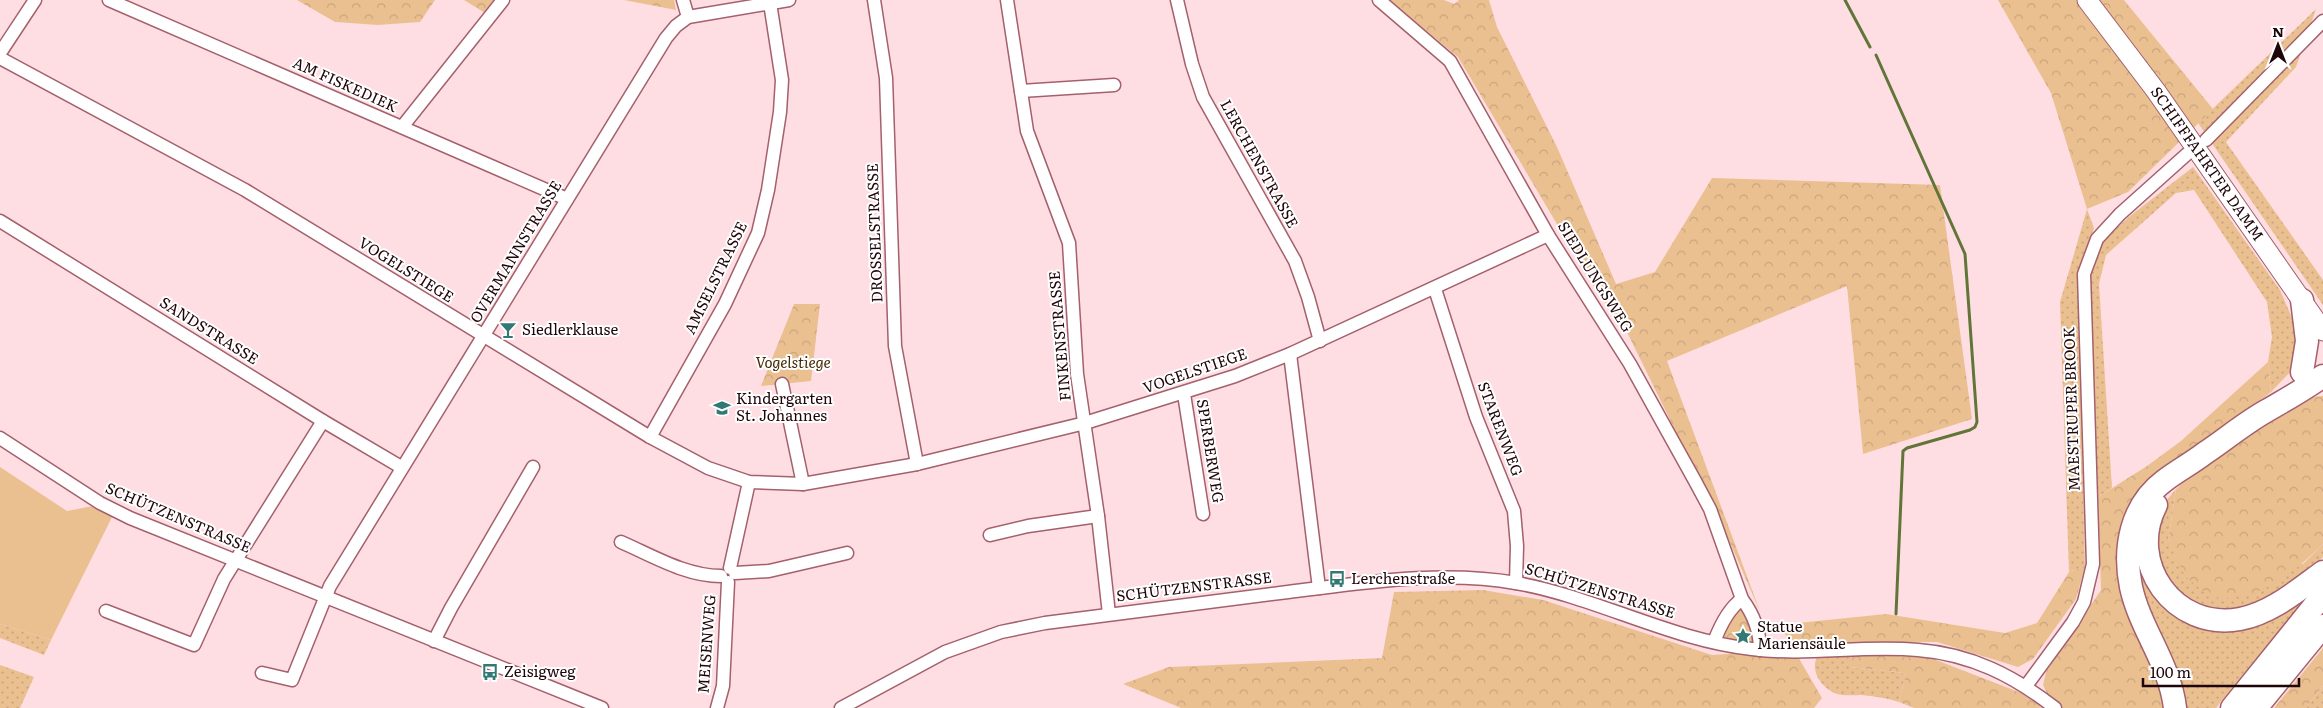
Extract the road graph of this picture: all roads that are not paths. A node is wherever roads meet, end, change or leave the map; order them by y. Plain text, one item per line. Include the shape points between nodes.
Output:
1 (35, 0) edge
2 (110, 0) edge
3 (503, 0) edge
4 (683, 0) edge
5 (789, 0) edge
6 (874, 0) edge
7 (1007, 0) edge
8 (1177, 0) edge
9 (1379, 0) edge
10 (2087, 0) edge
11 (770, 3) junction
12 (688, 17) junction
13 (2323, 21) edge
14 (0, 53) edge
15 (0, 58) edge
16 (1114, 85) dead end
17 (1021, 91) junction
18 (402, 128) junction
19 (2206, 140) dead end
20 (2188, 154) dead end
21 (567, 199) junction
22 (0, 221) edge
23 (1548, 235) junction
24 (1435, 289) junction
25 (2302, 300) junction
26 (2323, 331) edge
27 (483, 336) junction
28 (1320, 341) junction
29 (1290, 354) junction
30 (2323, 362) edge
31 (2314, 381) edge
32 (782, 384) dead end
33 (1184, 394) junction
34 (323, 421) junction
35 (1085, 423) junction
36 (650, 437) junction
37 (0, 438) edge
38 (917, 464) junction
39 (401, 467) junction
40 (533, 467) dead end
41 (2182, 470) junction
42 (749, 482) junction
43 (803, 484) junction
44 (1203, 514) dead end
45 (1098, 516) junction
46 (990, 535) dead end
47 (621, 542) dead end
48 (847, 553) dead end
49 (235, 560) junction
50 (2323, 572) edge
51 (728, 575) junction
52 (1516, 583) junction
53 (1319, 588) junction
54 (2323, 595) edge
55 (325, 598) junction
56 (1742, 599) junction
57 (106, 611) dead end
58 (1109, 614) junction
59 (2323, 626) edge
60 (434, 641) junction
61 (1714, 642) junction
62 (1760, 650) junction
63 (262, 673) dead end
64 (2026, 686) junction
65 (602, 708) edge
66 (717, 708) edge
67 (841, 708) edge
68 (2055, 708) edge
69 (2175, 708) edge
70 (2232, 708) edge
71 (2256, 708) edge

1 - 14 street
2 - 18 street, AM FISKEDIEK
3 - 18 street
4 - 12 street
5 - 11 street
6 - 38 street, DROSSELSTRASSE via 886,78 895,346
7 - 17 street, FINKENSTRASSE
8 - 28 street, LERCHENSTRASSE via 1203,97 1295,261
9 - 23 street, SIEDLUNGSWEG via 1450,62
10 - 25 main road, SCHIFFFAHRTER DAMM via 2139,68
11 - 12 street
11 - 36 street, AMSELSTRASSE via 782,80 768,190 758,232 725,304
12 - 21 street, OVERMANNSTRASSE via 666,38
13 - 19 street
15 - 27 street, VOGELSTIEGE via 245,190
16 - 17 street
17 - 35 street, FINKENSTRASSE via 1027,131 1069,244 1076,374
18 - 21 street, AM FISKEDIEK
20 - 64 street, MAESTRUPER BROOK via 2120,214 2097,239 2084,274 2093,564 2084,602
21 - 27 street, OVERMANNSTRASSE
22 - 34 street, SANDSTRASSE
23 - 24 street, VOGELSTIEGE
23 - 56 street, SIEDLUNGSWEG via 1630,364 1710,509
24 - 28 street, VOGELSTIEGE
24 - 52 street, STARENWEG via 1476,417 1514,511
25 - 26 main road, SCHIFFFAHRTER DAMM
25 - 31 highway
27 - 36 street, VOGELSTIEGE
27 - 39 street, OVERMANNSTRASSE
28 - 29 street, VOGELSTIEGE
29 - 33 street, VOGELSTIEGE
29 - 53 street
30 - 31 highway
31 - 41 highway
32 - 43 street
33 - 35 street, VOGELSTIEGE
33 - 44 street, SPERBERWEG
34 - 39 street, SANDSTRASSE
34 - 49 street
35 - 38 street, VOGELSTIEGE
35 - 45 street, FINKENSTRASSE
36 - 42 street, VOGELSTIEGE via 708,468
37 - 49 street, SCHÜTZENSTRASSE via 100,503
38 - 43 street, VOGELSTIEGE
39 - 55 street, OVERMANNSTRASSE
40 - 60 street
41 - 50 highway via 2158,501 2147,530 2148,563 2172,600 2204,618 2239,619 2272,607
41 - 69 highway via 2163,481 2142,506 2133,522 2127,552 2132,590 2163,664
42 - 43 street, VOGELSTIEGE
42 - 51 street, MEISENWEG
45 - 46 street
45 - 58 street, FINKENSTRASSE
47 - 51 street, MEISENWEG via 690,572 705,576
48 - 51 street, MEISENWEG via 768,571
49 - 55 street, SCHÜTZENSTRASSE
49 - 57 street via 194,646
51 - 66 street, MEISENWEG via 722,686
52 - 53 street, SCHÜTZENSTRASSE via 1464,577
52 - 61 street, SCHÜTZENSTRASSE via 1603,606
53 - 58 street, SCHÜTZENSTRASSE
54 - 70 highway
55 - 60 street, SCHÜTZENSTRASSE
55 - 63 street via 292,680
56 - 61 street via 1733,606
56 - 62 street, SIEDLUNGSWEG via 1760,634
58 - 67 street, SCHÜTZENSTRASSE via 1045,623 970,641
59 - 71 highway
60 - 65 street, SCHÜTZENSTRASSE
61 - 62 street, SCHÜTZENSTRASSE
62 - 64 street, SCHÜTZENSTRASSE via 1903,649 1934,652 1983,665
64 - 68 street, SCHÜTZENSTRASSE

